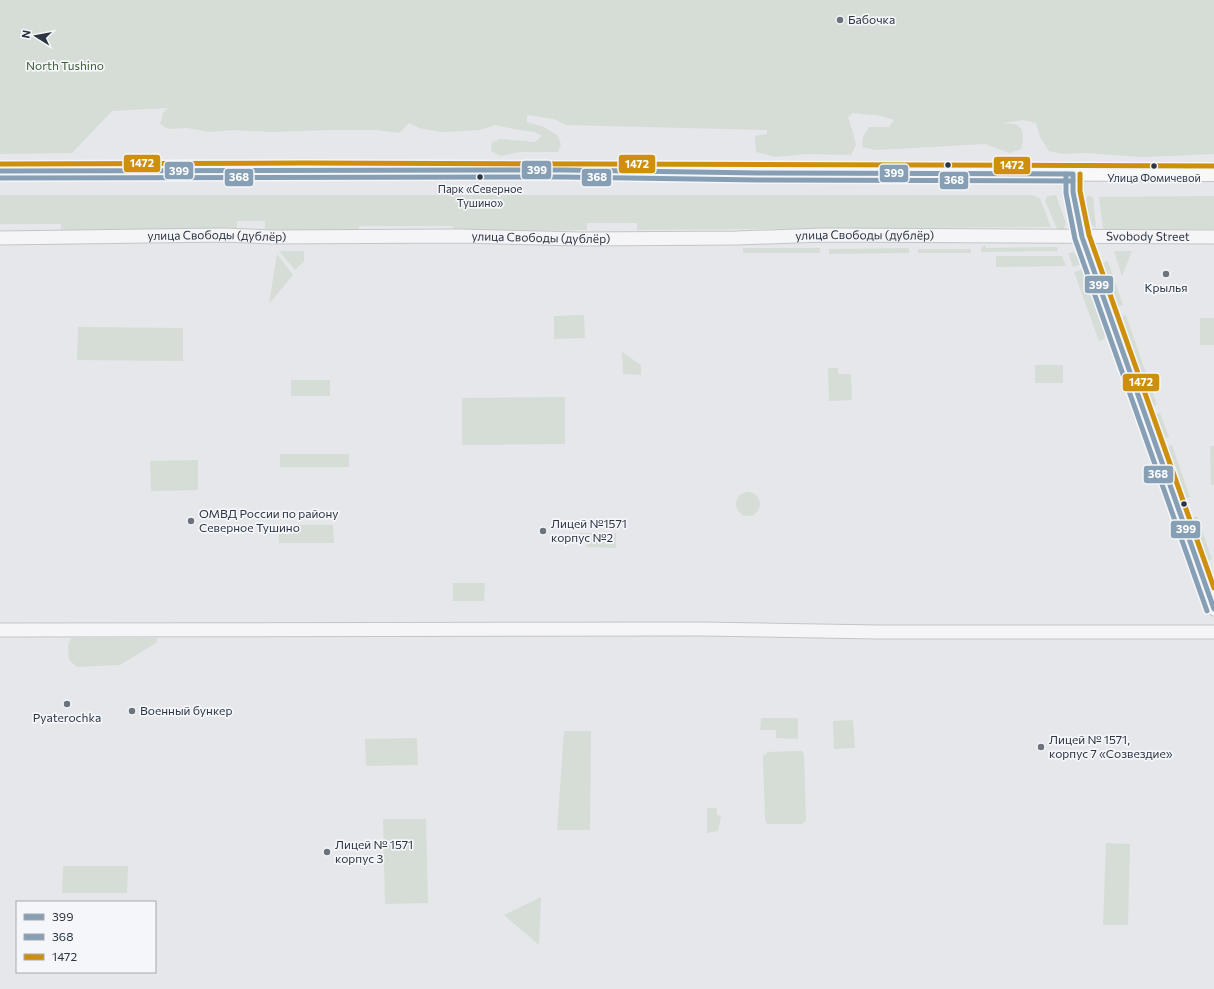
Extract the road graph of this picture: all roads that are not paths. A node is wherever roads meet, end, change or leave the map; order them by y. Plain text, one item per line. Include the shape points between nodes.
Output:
1 (0, 171) edge
2 (1214, 173) edge
3 (1073, 174) junction
4 (1082, 237) junction
5 (1214, 237) edge
6 (0, 238) edge
7 (1214, 609) edge
8 (0, 630) edge
9 (1214, 632) edge

1 - 3 main road via 571,170
2 - 3 main road
3 - 4 street
4 - 5 street, Svobody Street
4 - 6 street, улица Свободы (дублёр) via 824,235 573,239 223,235
4 - 7 street
8 - 9 street

